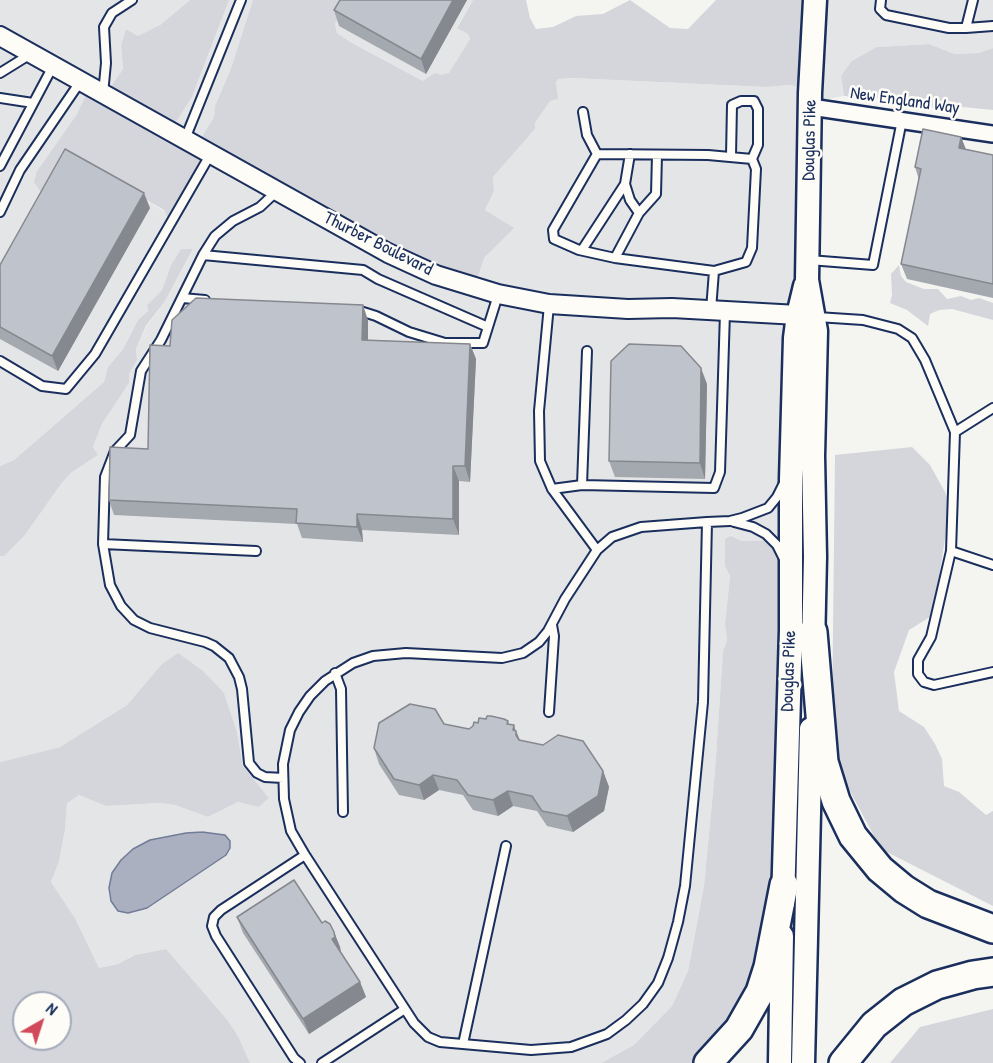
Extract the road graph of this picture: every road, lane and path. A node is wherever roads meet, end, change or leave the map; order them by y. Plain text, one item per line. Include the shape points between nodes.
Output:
1 (132, 0) edge
2 (241, 0) edge
3 (815, 0) edge
4 (881, 0) edge
5 (973, 0) edge
6 (993, 26) edge
7 (966, 28) junction
8 (0, 36) edge
9 (31, 54) junction
10 (53, 66) junction
11 (0, 73) edge
12 (80, 82) junction
13 (103, 95) junction
14 (0, 98) edge
15 (33, 103) junction
16 (811, 107) junction
17 (583, 112) dead end
18 (902, 120) junction
19 (993, 134) edge
20 (184, 140) junction
21 (597, 154) junction
22 (630, 154) junction
23 (210, 155) junction
24 (657, 155) junction
25 (731, 156) junction
26 (752, 159) junction
27 (0, 166) edge
28 (625, 184) junction
29 (277, 191) junction
30 (0, 212) edge
31 (639, 213) junction
32 (582, 250) junction
33 (203, 255) junction
34 (615, 258) junction
35 (807, 270) junction
36 (714, 271) junction
37 (498, 294) junction
38 (182, 298) junction
39 (218, 301) edge
40 (549, 304) junction
41 (348, 309) edge
42 (718, 310) junction
43 (806, 316) junction
44 (488, 327) junction
45 (587, 351) dead end
46 (0, 361) edge
47 (993, 408) edge
48 (955, 432) junction
49 (792, 454) junction
50 (582, 485) junction
51 (552, 489) junction
52 (730, 521) junction
53 (707, 522) junction
54 (103, 544) junction
55 (597, 550) junction
56 (256, 551) dead end
57 (951, 551) junction
58 (993, 565) edge
59 (791, 580) junction
60 (552, 625) junction
61 (813, 632) junction
62 (993, 672) edge
63 (335, 673) junction
64 (549, 712) dead end
65 (283, 778) junction
66 (343, 812) dead end
67 (506, 846) dead end
68 (304, 855) junction
69 (784, 885) junction
70 (993, 929) edge
71 (993, 972) edge
72 (405, 1010) junction
73 (463, 1044) junction
74 (300, 1063) edge
75 (322, 1063) edge
76 (708, 1063) edge
77 (780, 1063) edge
78 (804, 1063) edge
79 (843, 1063) edge

1 - 13 lane via 112,13 104,27
2 - 20 lane
3 - 16 main road, Douglas Pike
4 - 7 lane via 880,9 886,15
5 - 7 lane
6 - 7 lane
8 - 9 street, Thurber Boulevard
9 - 10 street, Thurber Boulevard
9 - 11 lane
10 - 12 street, Thurber Boulevard
10 - 15 lane
12 - 13 street, Thurber Boulevard
12 - 30 lane via 20,170
13 - 20 street, Thurber Boulevard
14 - 15 lane
15 - 27 lane
16 - 18 street, New England Way
16 - 35 main road, Douglas Pike
17 - 21 lane via 587,135
18 - 19 street, New England Way
18 - 35 lane via 873,265
20 - 23 street, Thurber Boulevard
21 - 22 lane
21 - 32 lane via 553,230 554,239
22 - 24 lane
22 - 28 lane
23 - 29 street, Thurber Boulevard
23 - 46 lane via 95,354 66,389 42,386
24 - 25 lane
24 - 31 lane via 656,194
25 - 26 lane
25 - 26 lane via 732,105 741,100 754,101 758,109 758,145
26 - 36 lane via 756,169 752,248 746,262
28 - 31 lane
28 - 32 lane
29 - 33 lane via 215,236
29 - 37 street, Thurber Boulevard via 388,253 436,275
31 - 34 lane
32 - 34 lane
33 - 38 lane
33 - 44 lane via 363,270
34 - 36 lane
35 - 43 main road, Douglas Pike
36 - 42 lane
37 - 40 street, Thurber Boulevard
37 - 44 lane
38 - 39 lane
38 - 54 lane via 141,371 130,435 115,451 105,477
40 - 42 street, Thurber Boulevard
40 - 51 lane via 539,411 540,461
41 - 44 lane via 360,310 444,343 483,343
42 - 43 street, Thurber Boulevard
42 - 50 lane via 720,472 714,488
43 - 48 lane via 863,320 906,333 925,360
43 - 49 main road, Douglas Pike
43 - 61 main road, Douglas Pike via 816,345
45 - 50 lane
47 - 48 lane
48 - 57 lane
49 - 52 lane via 786,479 772,503 762,511
49 - 59 main road, Douglas Pike
50 - 51 lane
51 - 55 lane
52 - 53 lane
52 - 59 lane via 753,527 771,538 781,552
53 - 55 lane via 633,529 612,537
53 - 73 lane via 698,759 684,895 663,972 635,1012 607,1034 583,1044 545,1050
54 - 56 lane
54 - 65 lane via 110,585 134,621 205,642 230,658 242,689 249,763 264,777
55 - 60 lane
57 - 58 lane
57 - 62 lane via 931,638 918,660 918,674 924,682 934,685
59 - 69 main road, Douglas Pike
60 - 63 lane via 534,646 510,657 396,653 363,659
60 - 64 lane
61 - 70 highway via 824,762 836,801 853,836 880,869 904,889 928,904
61 - 78 main road, Douglas Pike
63 - 65 lane via 310,696 294,720 285,748
63 - 66 lane via 341,689
65 - 68 lane via 291,831
67 - 73 lane
68 - 72 lane
68 - 74 lane via 221,910 212,926
69 - 76 highway via 760,992 739,1029
69 - 77 main road, Douglas Pike
71 - 79 highway via 937,985 903,1002 874,1025
72 - 73 lane via 428,1037
72 - 75 lane

